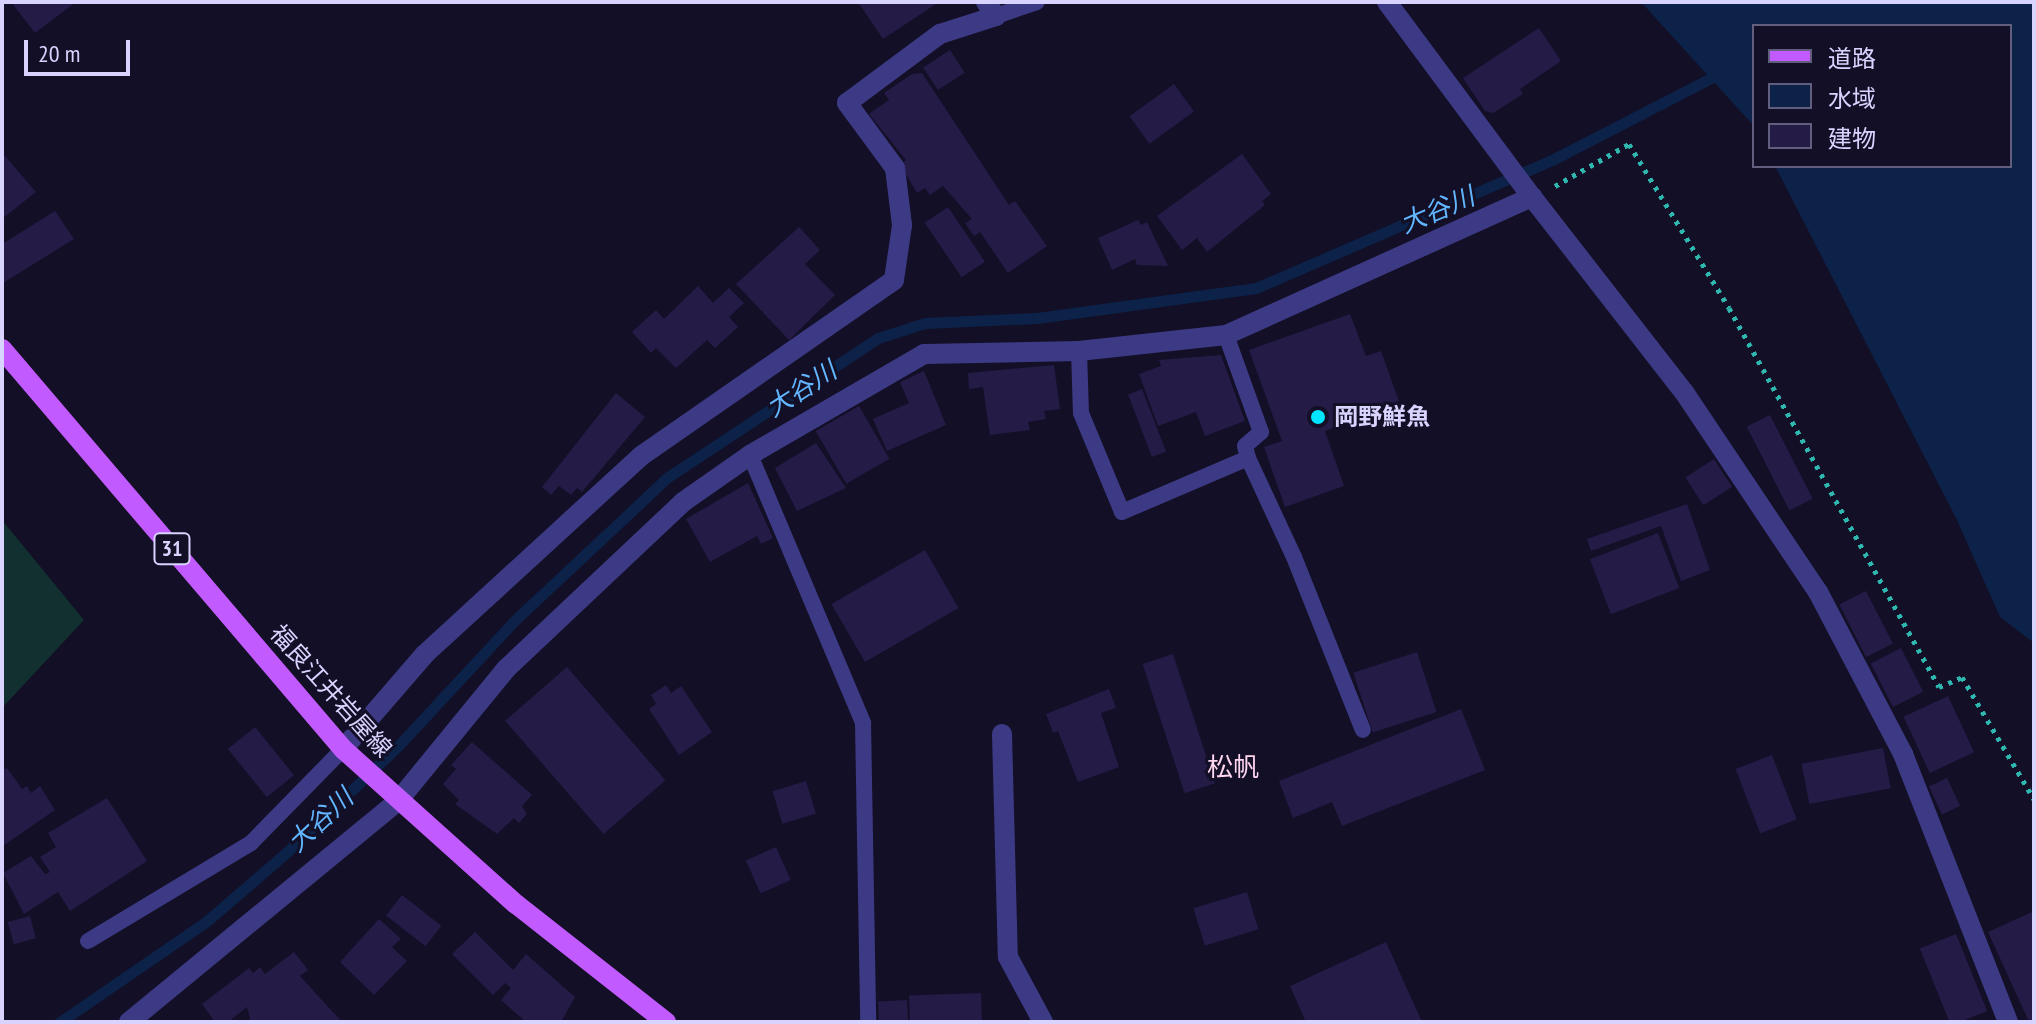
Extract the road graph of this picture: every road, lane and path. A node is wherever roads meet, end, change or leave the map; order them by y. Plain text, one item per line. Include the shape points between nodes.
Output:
1 (1037, 2) edge
2 (1387, 2) edge
3 (991, 9) edge
4 (1532, 197) junction
5 (1226, 335) junction
6 (2, 349) edge
7 (1079, 351) junction
8 (750, 455) junction
9 (1248, 458) junction
10 (1363, 730) dead end
11 (1002, 734) dead end
12 (343, 749) junction
13 (2034, 799) edge
14 (398, 801) junction
15 (88, 941) dead end
16 (129, 1022) edge
17 (666, 1022) edge
18 (868, 1022) edge
19 (1043, 1022) edge
20 (2008, 1022) edge

1 - 3 lane
2 - 4 street
3 - 12 street via 940,34 847,103 895,168 902,225 894,280 641,456 425,654
4 - 5 street
4 - 13 path via 1594,168 1629,144 1751,346 1939,687 1962,677
4 - 20 street via 1684,392 1818,592 1903,754
5 - 7 street
5 - 9 lane via 1261,432 1245,446
6 - 12 main road, 福良江井岩屋線 / 31
7 - 8 street via 924,354
7 - 9 lane via 1081,413 1122,512
8 - 14 street via 683,502 506,669
8 - 18 lane via 863,723
9 - 10 lane
11 - 19 street via 1008,957
12 - 14 main road, 福良江井岩屋線 / 31
12 - 15 lane via 251,843
14 - 16 street
14 - 17 main road, 福良江井岩屋線 / 31 via 516,904

